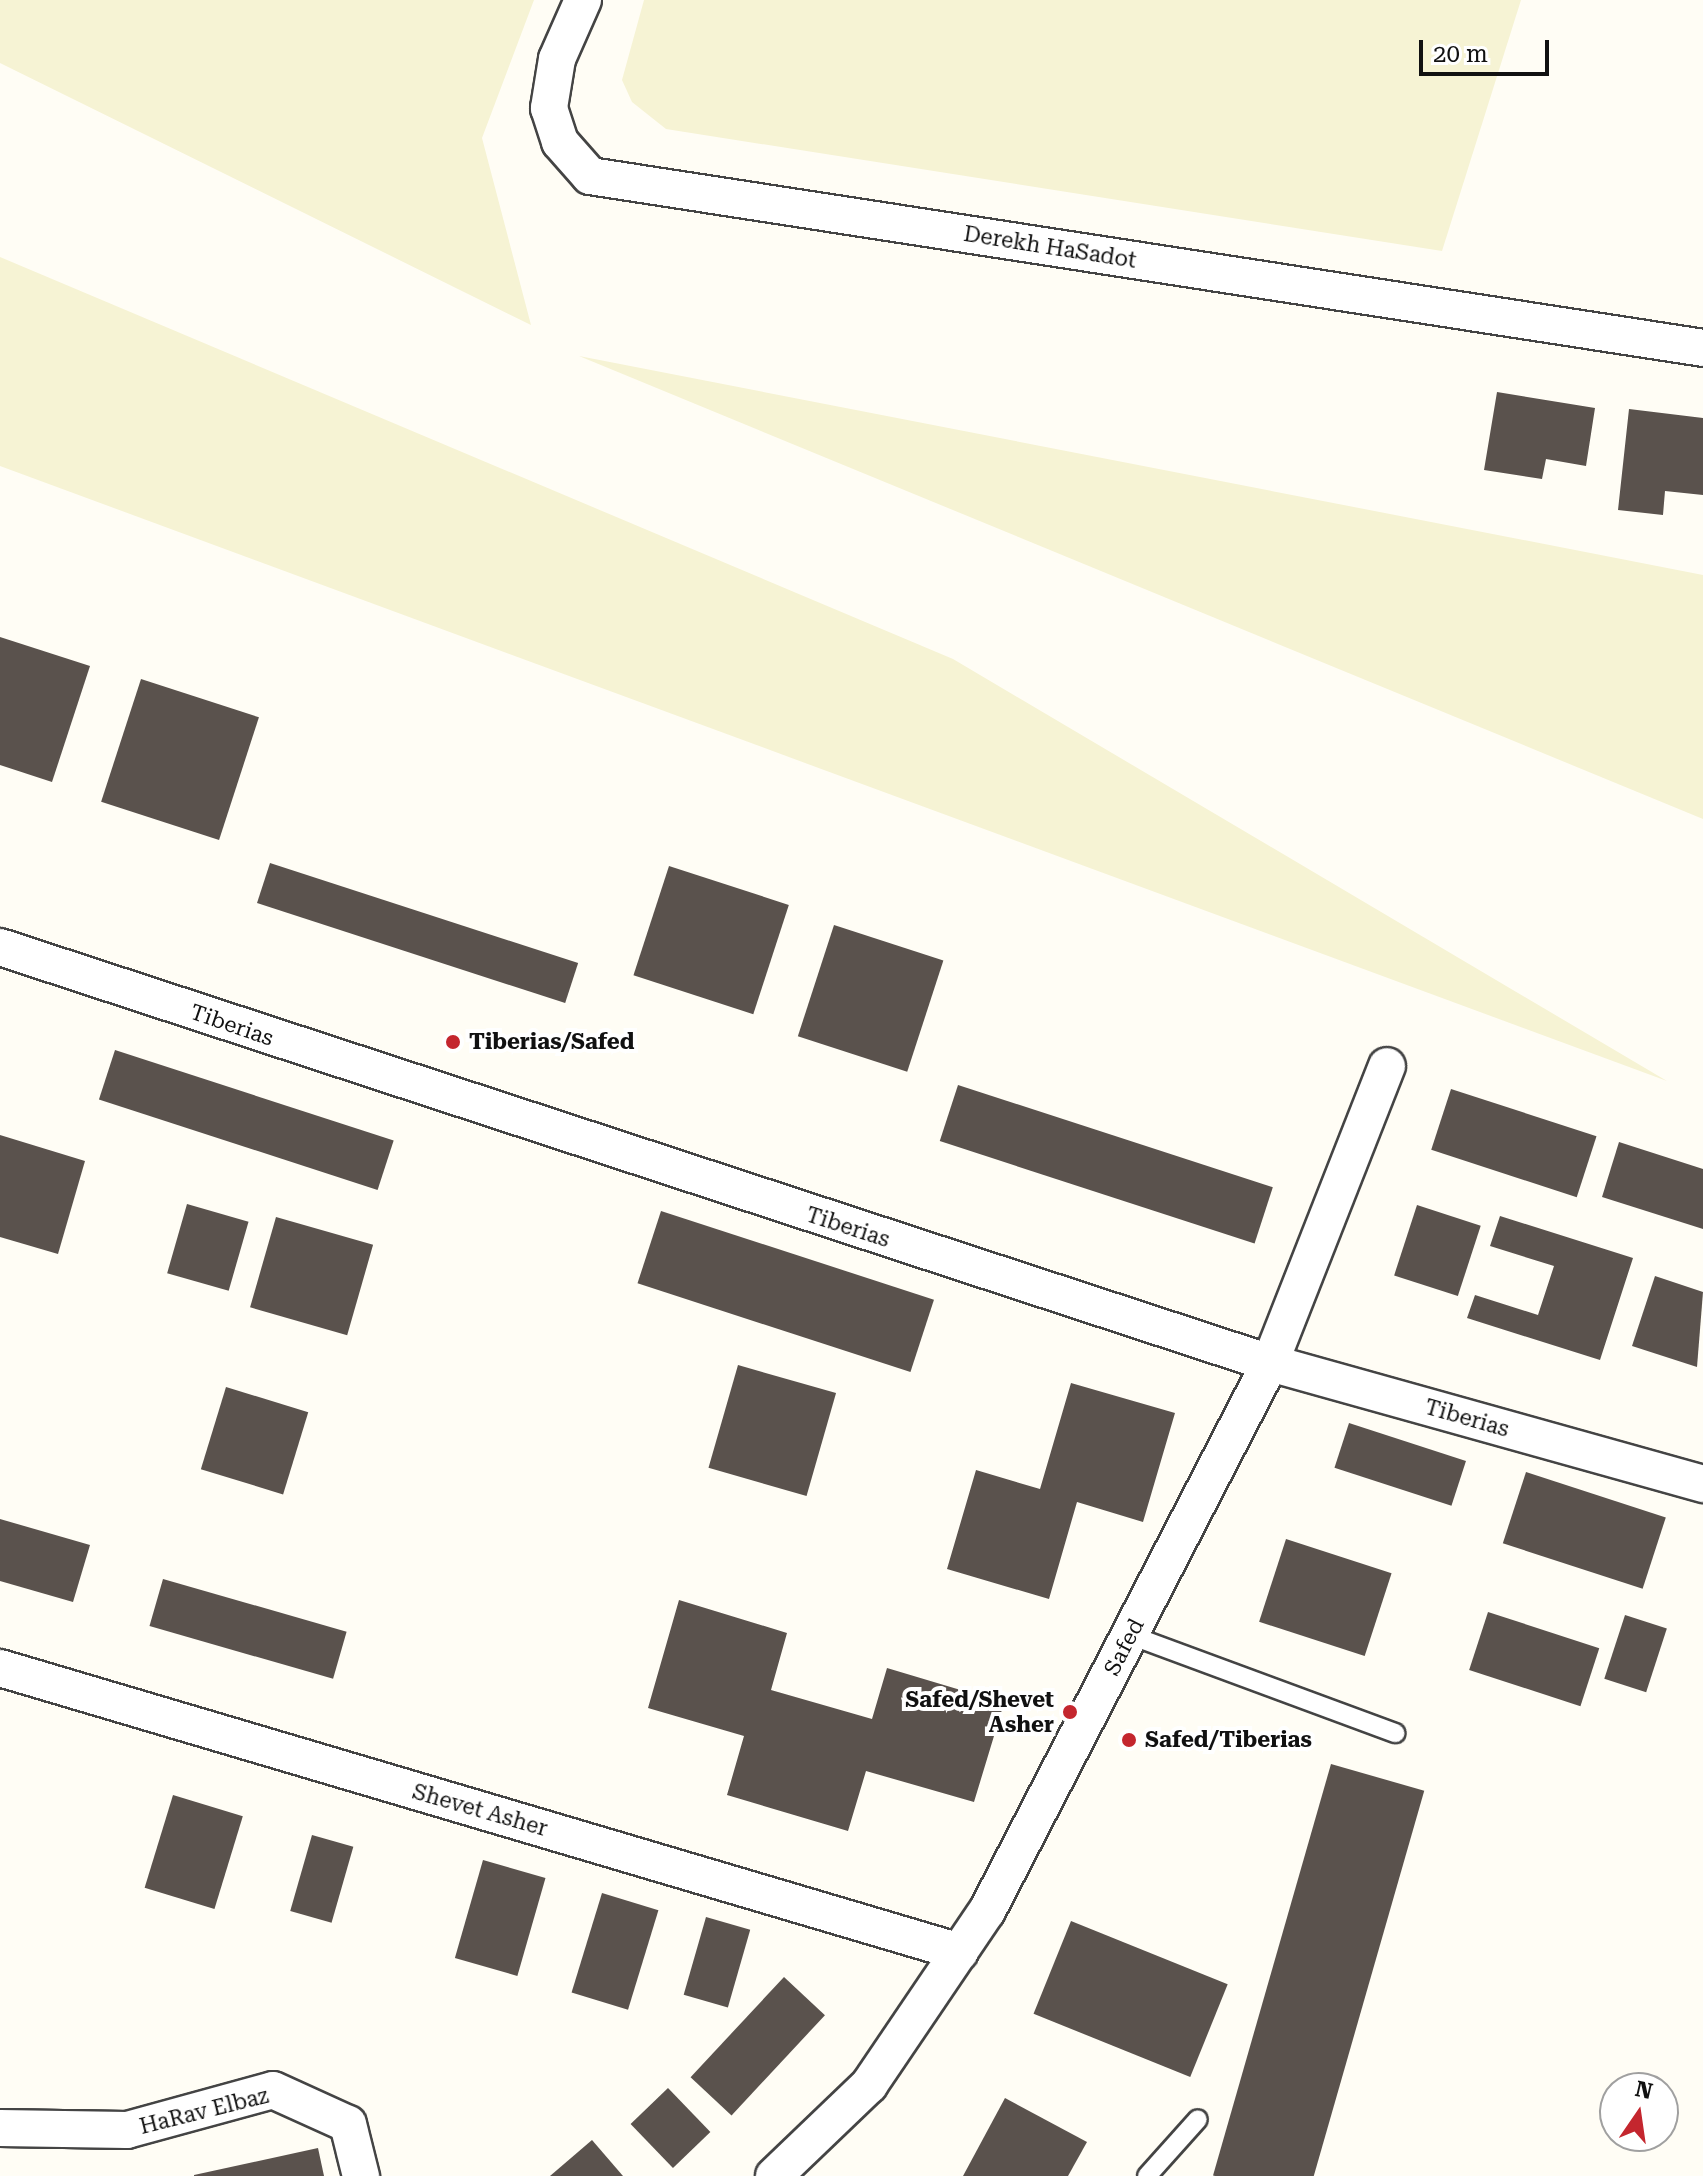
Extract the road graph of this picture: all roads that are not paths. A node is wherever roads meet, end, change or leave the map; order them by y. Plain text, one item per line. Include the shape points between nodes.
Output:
1 (583, 0) edge
2 (1703, 348) edge
3 (0, 947) edge
4 (1387, 1066) dead end
5 (1270, 1363) junction
6 (1703, 1484) edge
7 (1130, 1635) junction
8 (0, 1668) edge
9 (1395, 1733) dead end
10 (960, 1952) junction
11 (1198, 2119) dead end
12 (0, 2128) edge
13 (361, 2176) edge
14 (774, 2176) edge
15 (1147, 2176) edge

1 - 2 street, Derekh HaSadot via 557,59 549,108 560,142 590,176
3 - 5 street, Tiberias
4 - 5 street, Safed
5 - 6 street, Tiberias
5 - 7 street, Safed
7 - 9 lane
7 - 10 street, Safed
8 - 10 street, Shevet Asher
10 - 14 street, Safed via 869,2085
11 - 15 lane
12 - 13 street, HaRav Elbaz via 127,2130 273,2090 348,2124

